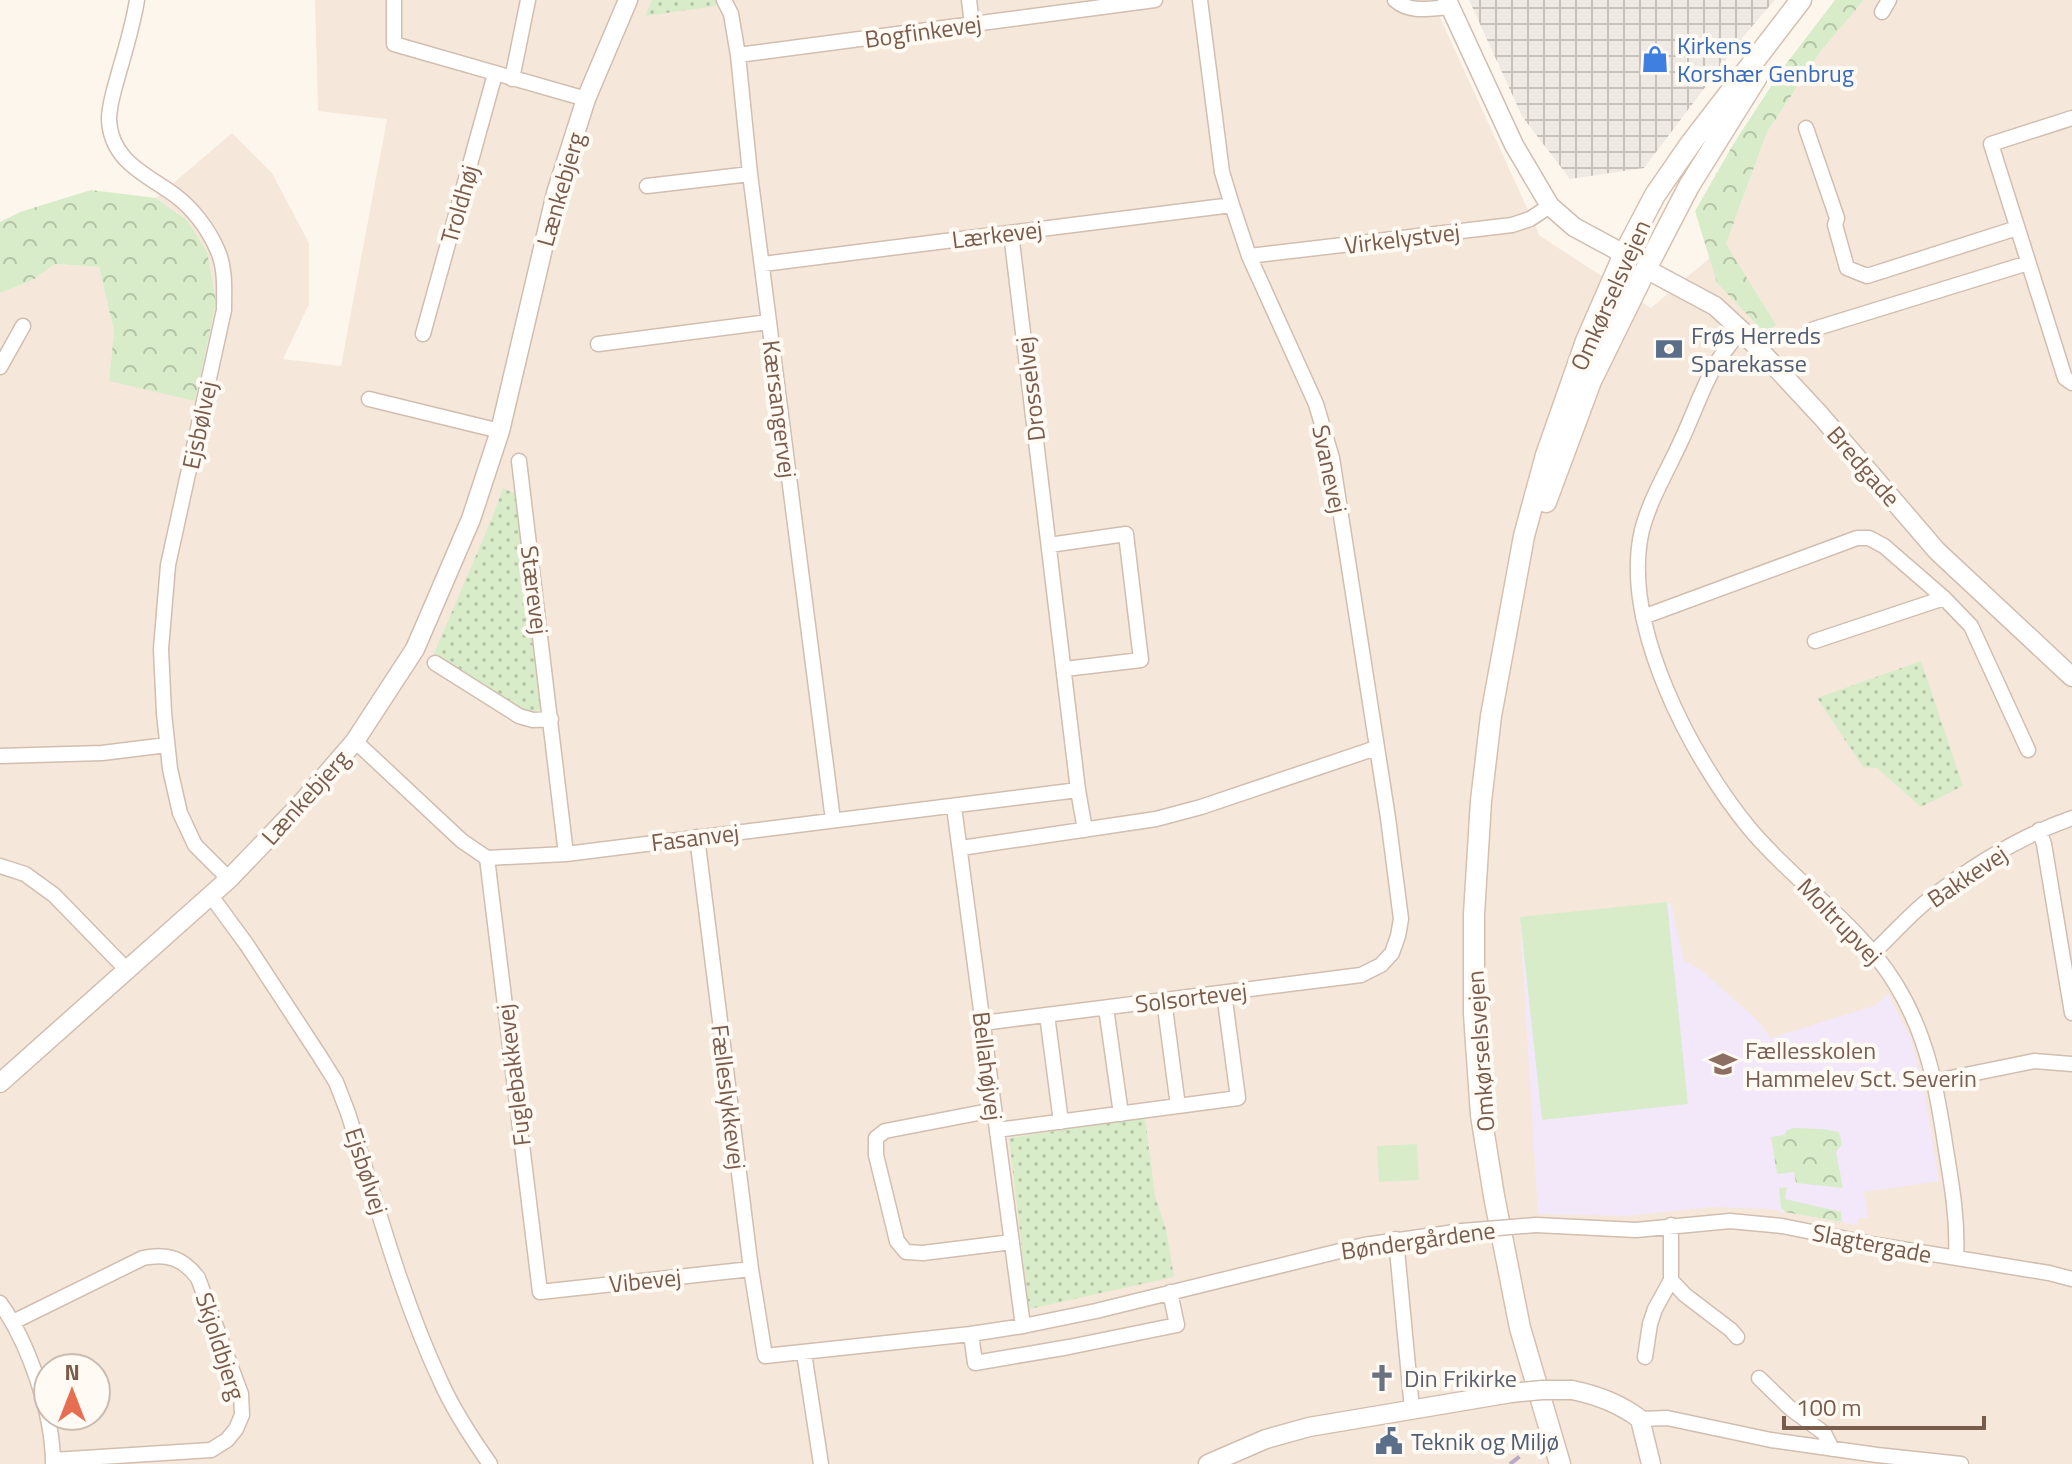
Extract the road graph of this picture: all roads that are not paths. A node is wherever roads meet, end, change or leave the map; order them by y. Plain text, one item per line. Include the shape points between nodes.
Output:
1 (137, 0) edge
2 (394, 0) edge
3 (528, 0) edge
4 (628, 0) edge
5 (724, 0) edge
6 (969, 0) edge
7 (1155, 0) edge
8 (1200, 0) edge
9 (1395, 0) edge
10 (1801, 0) edge
11 (1811, 0) edge
12 (1449, 4) edge
13 (972, 24) junction
14 (738, 55) junction
15 (495, 74) junction
16 (512, 79) junction
17 (586, 99) junction
18 (2072, 118) edge
19 (1806, 128) dead end
20 (1698, 135) junction
21 (750, 174) junction
22 (647, 186) dead end
23 (1232, 205) junction
24 (1550, 206) junction
25 (2017, 228) junction
26 (1011, 233) junction
27 (1624, 254) junction
28 (1249, 256) junction
29 (2028, 263) junction
30 (763, 264) junction
31 (1646, 269) junction
32 (769, 322) junction
33 (23, 326) dead end
34 (1814, 329) dead end
35 (1741, 330) junction
36 (423, 334) dead end
37 (598, 344) dead end
38 (0, 367) edge
39 (2072, 383) edge
40 (369, 399) dead end
41 (1579, 412) junction
42 (500, 431) junction
43 (519, 461) dead end
44 (1049, 545) junction
45 (1944, 598) junction
46 (1643, 617) junction
47 (1507, 632) junction
48 (1815, 641) dead end
49 (435, 663) dead end
50 (1065, 669) junction
51 (2072, 677) edge
52 (551, 719) junction
53 (355, 741) junction
54 (167, 745) junction
55 (1376, 748) junction
56 (2028, 750) dead end
57 (0, 756) edge
58 (1078, 790) junction
59 (954, 807) junction
60 (2072, 818) edge
61 (833, 820) junction
62 (1085, 830) junction
63 (2039, 830) junction
64 (697, 837) junction
65 (961, 848) junction
66 (566, 854) junction
67 (487, 858) junction
68 (0, 866) edge
69 (229, 879) junction
70 (211, 896) junction
71 (1874, 952) junction
72 (1392, 953) joint
73 (126, 969) junction
74 (1224, 993) junction
75 (1164, 1000) junction
76 (1106, 1008) junction
77 (2072, 1013) edge
78 (1047, 1015) junction
79 (983, 1023) junction
80 (2072, 1064) edge
81 (1936, 1081) junction
82 (0, 1083) edge
83 (1178, 1106) junction
84 (994, 1110) junction
85 (1121, 1114) junction
86 (1061, 1122) junction
87 (997, 1130) junction
88 (1671, 1225) junction
89 (1396, 1239) junction
90 (1012, 1242) junction
91 (1956, 1258) junction
92 (751, 1269) junction
93 (2072, 1279) edge
94 (1671, 1280) junction
95 (540, 1292) joint
96 (1170, 1292) junction
97 (0, 1303) edge
98 (13, 1322) junction
99 (1023, 1326) junction
100 (971, 1334) junction
101 (1737, 1337) dead end
102 (804, 1353) junction
103 (765, 1356) joint
104 (1645, 1357) dead end
105 (1759, 1378) dead end
106 (1412, 1409) junction
107 (1640, 1419) junction
108 (1832, 1449) junction
109 (1877, 1460) edge
110 (53, 1462) edge
111 (490, 1464) edge
112 (821, 1464) edge
113 (1208, 1464) edge
114 (1560, 1464) edge
115 (1651, 1464) edge
116 (1961, 1464) edge

1 - 54 street, Ejsbølvej via 113,95 113,140 131,166 177,197 202,222 219,252 224,281 224,310 168,565 161,649
2 - 15 street via 394,44
3 - 16 street
4 - 17 street, Lænkebjerg
5 - 14 street, Kærsangervej
6 - 13 street
7 - 13 street, Bogfinkevej
8 - 23 street, Svanevej via 1222,172
9 - 12 street via 1414,10
10 - 20 main road, Omkørselsvejen
11 - 31 main road, Omkørselsvejen via 1738,106
12 - 24 street via 1514,145
13 - 14 street, Bogfinkevej
14 - 21 street, Kærsangervej
15 - 16 street
15 - 36 street, Troldhøj
16 - 17 street
17 - 42 street, Lænkebjerg via 556,193
18 - 25 street via 1991,144
19 - 25 street via 1837,218 1847,268 1867,276
20 - 27 main road, Omkørselsvejen via 1655,195
20 - 31 main road via 1648,234
21 - 22 street
21 - 30 street, Kærsangervej
23 - 26 street, Lærkevej
23 - 28 street, Svanevej
24 - 27 street via 1574,227
24 - 28 street, Virkelystvej via 1512,225
25 - 29 street
26 - 30 street, Lærkevej
26 - 44 street, Drosselvej
27 - 31 main road
27 - 41 main road via 1621,287 1590,364
27 - 47 main road, Omkørselsvejen via 1546,455 1524,536
28 - 55 street, Svanevej via 1316,404 1332,458
29 - 34 street
29 - 39 street via 2065,378
30 - 32 street, Kærsangervej
31 - 35 street, Bredgade via 1715,306
31 - 41 main road, Omkørselsvejen
32 - 37 street
32 - 61 street, Kærsangervej
33 - 38 street
35 - 46 street, Moltrupvej via 1716,364 1642,530 1638,580
35 - 51 street, Bredgade via 1937,551
40 - 42 street
41 - 47 main road, Omkørselsvejen
42 - 53 street, Lænkebjerg via 471,519 415,649
43 - 52 street, Stærevej
44 - 50 street, Drosselvej
44 - 50 street via 1126,534 1141,660
45 - 46 street via 1884,546 1857,538
45 - 48 street
45 - 56 street via 1971,626
46 - 71 street, Moltrupvej via 1681,721 1715,782 1752,831
47 - 114 main road, Omkørselsvejen via 1481,801 1474,1014 1481,1115 1494,1196 1520,1328
49 - 52 street via 519,716
50 - 58 street, Drosselvej
52 - 66 street, Stærevej
53 - 67 street
53 - 69 street, Lænkebjerg
54 - 57 street
54 - 69 street, Ejsbølvej via 180,813 195,845
55 - 62 street via 1201,807
55 - 72 street, Svanevej via 1401,919
58 - 59 street, Fasanvej
58 - 62 street, Drosselvej
59 - 61 street, Fasanvej
59 - 65 street, Bellahøjvej
60 - 63 street, Bakkevej
61 - 64 street, Fasanvej
62 - 65 street
63 - 71 street, Bakkevej via 1930,898
63 - 77 street
64 - 66 street, Fasanvej
64 - 92 street, Fælleslykkevej
65 - 79 street, Bellahøjvej
66 - 67 street, Fasanvej
67 - 95 street, Fuglebakkevej
68 - 73 street via 25,874 54,895
69 - 70 street, Lænkebjerg
70 - 73 street, Lænkebjerg
70 - 111 street, Ejsbølvej via 336,1082 421,1336 466,1430
71 - 81 street, Moltrupvej via 1910,1011
72 - 74 street, Solsortevej via 1361,975
73 - 82 street, Lænkebjerg
74 - 75 street, Solsortevej
74 - 83 street via 1238,1098
75 - 76 street, Solsortevej
75 - 83 street
76 - 78 street, Solsortevej
76 - 85 street
78 - 79 street, Solsortevej
78 - 86 street
79 - 84 street, Bellahøjvej
80 - 81 street via 2034,1061
81 - 91 street, Moltrupvej via 1955,1205
83 - 85 street
84 - 87 street, Bellahøjvej
84 - 90 street via 885,1131 876,1138 876,1155 897,1241 906,1252
85 - 86 street
86 - 87 street
87 - 90 street, Bellahøjvej
88 - 89 street, Bøndergårdene, bridge via 1636,1230 1536,1225
88 - 91 street, Slagtergade via 1730,1221 1782,1226
88 - 94 street
89 - 96 street, Bøndergårdene
89 - 106 street
90 - 99 street, Bellahøjvej
91 - 93 street, Slagtergade
92 - 95 street, Vibevej
92 - 103 street, Fælleslykkevej
94 - 101 street
94 - 104 street via 1655,1309
96 - 99 street, Bøndergårdene
96 - 100 street via 1177,1325 975,1363
97 - 98 street
98 - 110 street via 44,1402
98 - 110 street, Skjoldbjerg via 143,1258 174,1258 198,1278 241,1394 236,1429 211,1450
99 - 100 street, Bøndergårdene
100 - 102 street, Bøndergårdene
102 - 103 street, Bøndergårdene
102 - 112 street
105 - 108 street via 1824,1433
106 - 107 street, bridge via 1511,1393 1572,1390 1604,1398
106 - 113 street via 1298,1430
107 - 108 street via 1667,1418
107 - 115 street
108 - 109 street
109 - 116 street

